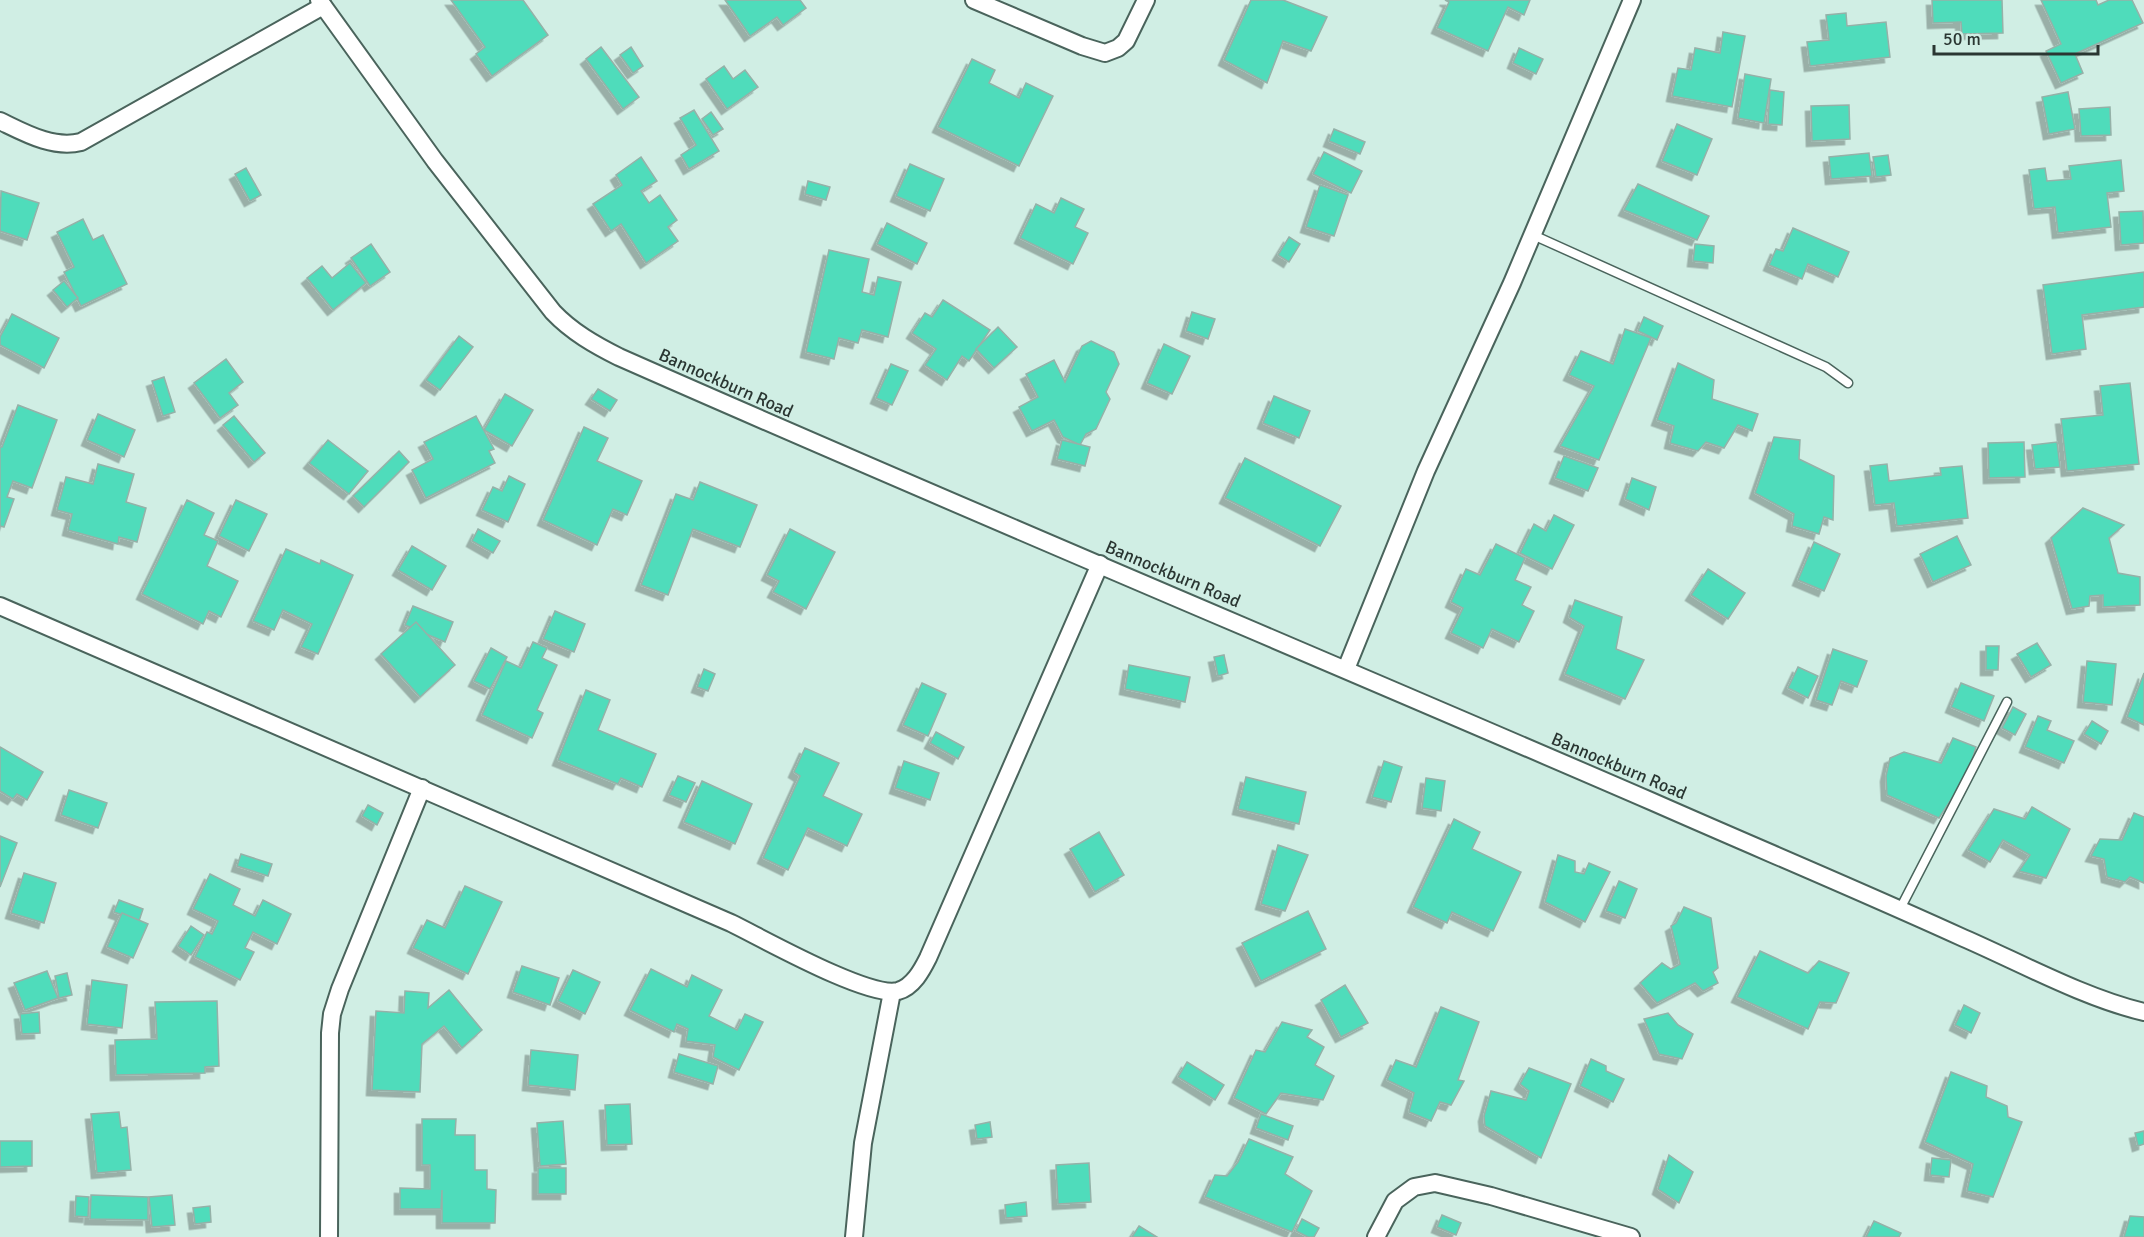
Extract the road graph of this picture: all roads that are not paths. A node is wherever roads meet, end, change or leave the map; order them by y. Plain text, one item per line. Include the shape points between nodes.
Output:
1 (974, 0) edge
2 (1146, 0) edge
3 (1632, 0) edge
4 (321, 3) edge
5 (0, 121) edge
6 (1533, 235) junction
7 (1848, 383) dead end
8 (1100, 564) junction
9 (0, 606) edge
10 (1346, 669) junction
11 (2007, 702) dead end
12 (422, 788) junction
13 (1900, 909) junction
14 (892, 992) junction
15 (2144, 1012) edge
16 (329, 1237) edge
17 (854, 1237) edge
18 (1376, 1237) edge
19 (1631, 1237) edge

1 - 2 street via 1105,53 1126,41
3 - 6 street
4 - 5 street via 81,142 45,140
4 - 8 street, Bannockburn Road via 442,171 553,312 576,332 619,357 704,395
6 - 7 lane via 1826,367
6 - 10 street via 1426,471
8 - 10 street, Bannockburn Road
8 - 14 street via 928,958 911,983
9 - 12 street
10 - 13 street, Bannockburn Road
11 - 13 lane
12 - 14 street via 731,923 817,966
12 - 16 street via 332,1014 328,1068
13 - 15 street, Bannockburn Road via 2075,988
14 - 17 street via 863,1143
18 - 19 street via 1395,1201 1414,1187 1434,1183

